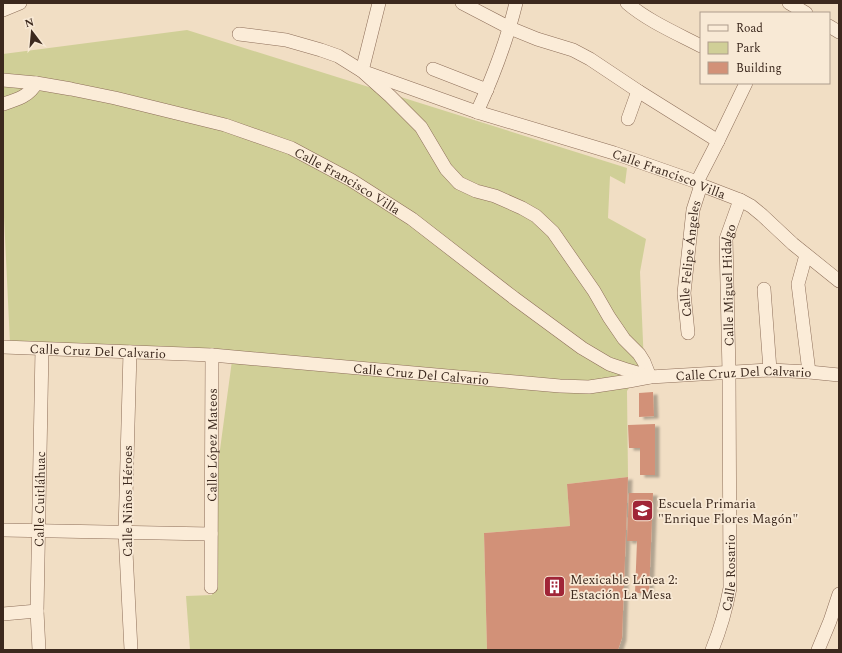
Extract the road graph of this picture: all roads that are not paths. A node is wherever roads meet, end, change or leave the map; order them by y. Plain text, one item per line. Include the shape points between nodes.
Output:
1 (20, 3) edge
2 (379, 3) edge
3 (462, 3) edge
4 (516, 3) edge
5 (627, 3) edge
6 (789, 3) edge
7 (3, 10) edge
8 (784, 12) edge
9 (804, 12) edge
10 (830, 27) edge
11 (510, 28) junction
12 (839, 32) edge
13 (239, 34) dead end
14 (700, 45) edge
15 (433, 69) dead end
16 (362, 71) junction
17 (3, 80) edge
18 (36, 83) junction
19 (746, 84) edge
20 (487, 90) junction
21 (638, 91) junction
22 (3, 104) edge
23 (477, 112) junction
24 (628, 119) dead end
25 (718, 141) junction
26 (699, 183) junction
27 (740, 200) junction
28 (806, 255) junction
29 (839, 281) edge
30 (764, 289) dead end
31 (688, 333) dead end
32 (3, 347) edge
33 (42, 349) junction
34 (130, 352) junction
35 (212, 355) junction
36 (770, 370) junction
37 (728, 372) junction
38 (809, 372) junction
39 (839, 375) edge
40 (650, 376) junction
41 (3, 530) edge
42 (38, 530) junction
43 (125, 532) junction
44 (211, 534) junction
45 (211, 587) dead end
46 (839, 594) edge
47 (37, 611) junction
48 (3, 614) edge
49 (834, 621) edge
50 (39, 650) edge
51 (131, 650) edge
52 (712, 650) edge
53 (818, 650) edge

1 - 7 street
2 - 16 street
3 - 11 street
4 - 11 street
5 - 14 street
6 - 8 street
6 - 9 street
10 - 12 street
11 - 20 street
11 - 21 street via 573,50
13 - 16 street via 286,40 321,50 338,56
15 - 20 street
16 - 23 street, Calle Francisco Villa
16 - 40 street via 421,127 446,169 459,183 522,208 536,216 553,232 594,291 608,317 644,362
17 - 18 street, Calle Francisco Villa
18 - 22 street via 28,94
18 - 40 street, Calle Francisco Villa via 115,98 226,125 291,148 351,180 412,219 582,348 609,364
19 - 25 street
20 - 23 street
21 - 24 street
21 - 25 street
23 - 26 street, Calle Francisco Villa via 614,153
25 - 26 street
26 - 27 street, Calle Francisco Villa
26 - 31 street, Calle Felipe Ángeles via 693,210 684,292
27 - 28 street, Calle Francisco Villa via 762,215
27 - 37 street, Calle Miguel Hidalgo via 726,240
28 - 29 street, Calle Francisco Villa
28 - 38 street via 798,284
30 - 36 street
32 - 33 street, Calle Cruz Del Calvario
33 - 34 street, Calle Cruz Del Calvario
33 - 42 street, Calle Cuitláhuac
34 - 35 street, Calle Cruz Del Calvario
34 - 43 street, Calle Niños Héroes
35 - 40 street, Calle Cruz Del Calvario via 560,386 588,387
35 - 44 street, Calle López Mateos
36 - 37 street, Calle Cruz Del Calvario
36 - 38 street, Calle Cruz Del Calvario
37 - 40 street, Calle Cruz Del Calvario
37 - 52 street, Calle Rosario via 730,588 720,630
38 - 39 street, Calle Cruz Del Calvario
41 - 42 street
42 - 43 street
42 - 47 street, Calle Cuitláhuac
43 - 44 street
43 - 51 street, Calle Niños Héroes
44 - 45 street, Calle López Mateos
46 - 49 street
47 - 48 street
47 - 50 street, Calle Cuitláhuac
49 - 53 street

